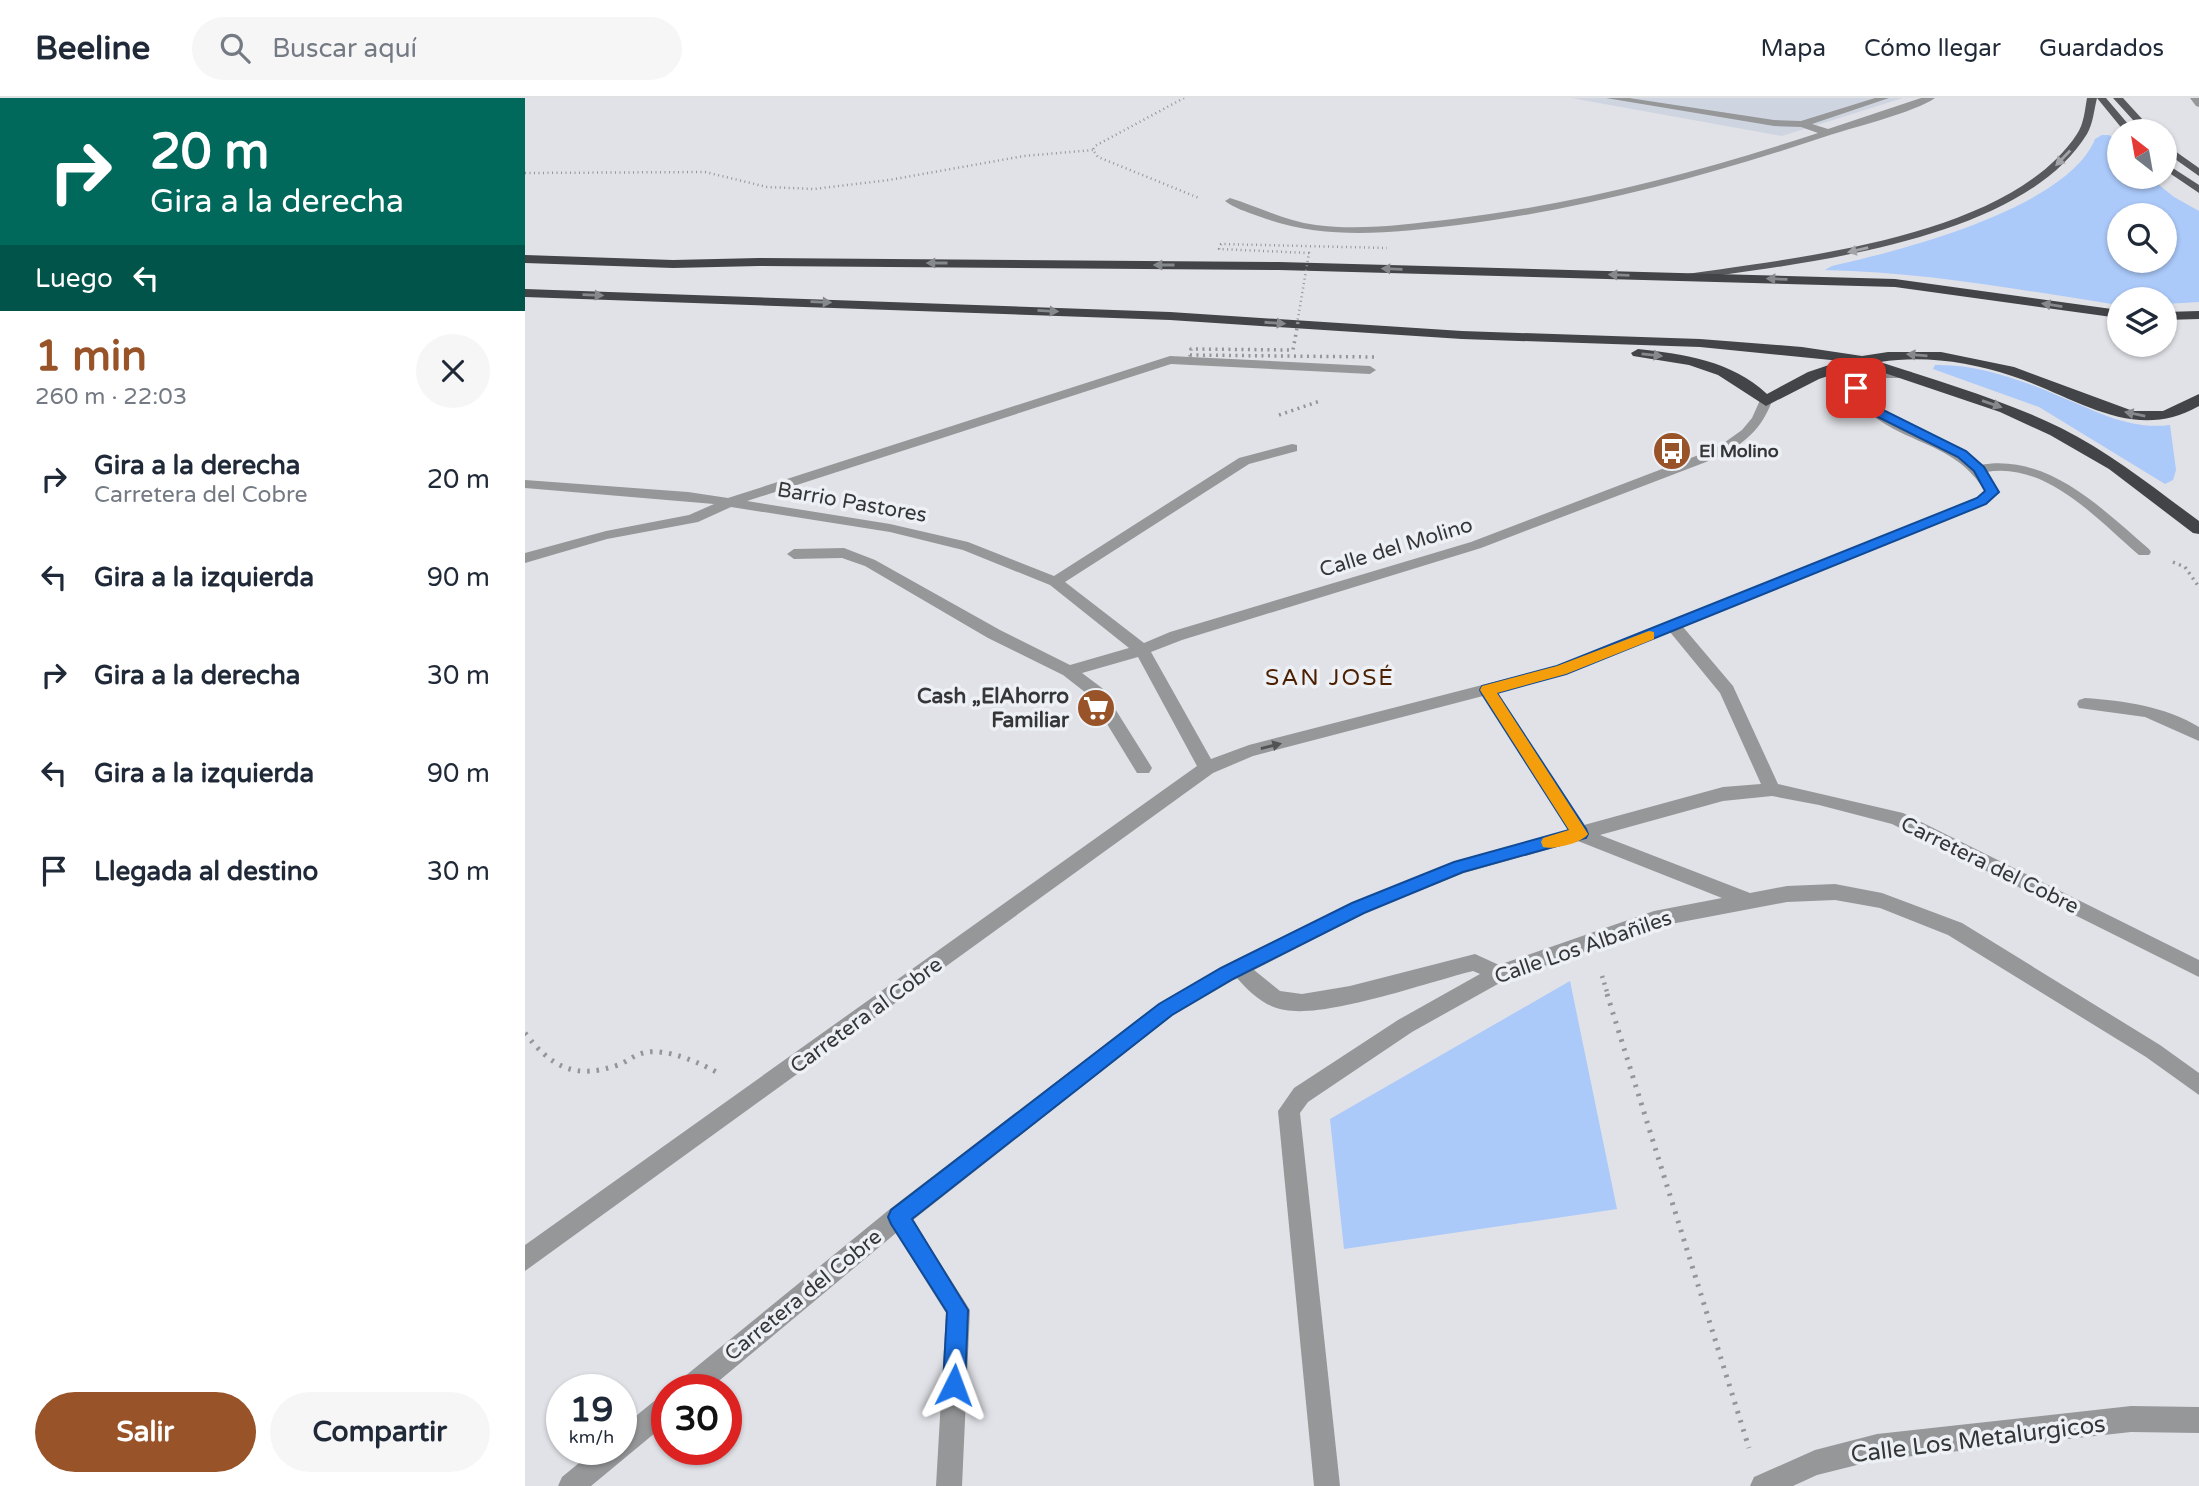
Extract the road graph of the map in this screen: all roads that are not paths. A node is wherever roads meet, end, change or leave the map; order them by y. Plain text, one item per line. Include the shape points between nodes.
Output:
1 (1611, 98) edge
2 (1884, 98) edge
3 (1930, 98) edge
4 (2092, 98) edge
5 (2101, 98) edge
6 (2118, 98) edge
7 (2195, 98) edge
8 (2199, 104) edge
9 (2119, 119) edge
10 (2137, 119) edge
11 (1802, 124) junction
12 (1826, 132) junction
13 (2177, 156) edge
14 (2199, 173) edge
15 (2177, 174) edge
16 (2199, 190) edge
17 (1230, 201) road end
18 (525, 259) edge
19 (1687, 277) junction
20 (525, 293) edge
21 (2107, 312) edge
22 (2199, 315) edge
23 (2177, 316) edge
24 (1462, 335) junction
25 (1858, 359) junction
26 (1372, 364) road end
27 (1907, 374) junction
28 (2199, 399) edge
29 (1766, 401) junction
30 (1292, 448) dead end
31 (1979, 469) junction
32 (525, 484) edge
33 (731, 502) junction
34 (2199, 529) edge
35 (2144, 552) dead end
36 (794, 554) dead end
37 (525, 558) edge
38 (1055, 582) junction
39 (1673, 626) junction
40 (1142, 650) junction
41 (1069, 671) junction
42 (1487, 690) junction
43 (2085, 704) dead end
44 (2199, 735) edge
45 (1143, 768) dead end
46 (1207, 768) junction
47 (1772, 789) junction
48 (1580, 834) junction
49 (1749, 901) junction
50 (1240, 967) junction
51 (2199, 969) edge
52 (1498, 974) junction
53 (2199, 1085) edge
54 (898, 1217) junction
55 (525, 1259) edge
56 (707, 1374) edge
57 (651, 1420) edge
58 (2199, 1420) edge
59 (637, 1432) edge
60 (597, 1465) edge
61 (571, 1486) edge
62 (949, 1486) edge
63 (1327, 1486) edge
64 (1763, 1486) edge

1 - 11 street
2 - 11 street
3 - 12 street
4 -> 19 main road via 2083,133 2064,159 1999,203 1942,226 1849,252
5 - 9 main road
6 - 10 main road
7 - 8 street
11 - 12 street
12 - 17 street via 1582,204 1471,221 1371,230 1316,228 1267,218
13 - 14 main road
15 - 16 main road
19 -> 18 highway via 1279,266 673,264
21 -> 19 highway via 1895,283
20 -> 24 highway via 1129,314
22 - 23 highway
24 - 25 highway via 1700,343
24 -> 29 highway via 1667,356 1739,379
25 - 27 highway
28 -> 25 highway via 2185,409 2144,417 2026,375 1967,360 1903,354
25 - 29 highway via 1795,382
26 - 33 street via 1170,360
27 - 31 street via 1875,375 1856,388 1868,407 1962,454
27 -> 34 highway via 2056,432 2115,466
29 - 40 street, Calle del Molino via 1758,421 1746,434 1720,450 1619,492 1543,522
30 - 38 street via 1244,461
31 - 35 street via 2009,465 2043,475
31 - 39 street, Carretera al Cobre via 1992,492 1982,501
32 - 33 street, Barrio Pastores
33 - 37 street via 693,519 606,535
33 - 38 street, Barrio Pastores via 890,528 968,547
36 - 41 street via 844,552 870,563
38 - 40 street, Barrio Pastores
39 - 42 street, Carretera al Cobre via 1561,670
39 - 47 street via 1727,690
40 - 41 street, Calle del Molino
40 - 46 street
41 - 45 street via 1096,692
46 -> 42 street, Carretera al Cobre via 1249,751
42 - 48 street
43 - 44 street via 2158,713
46 - 55 street, Carretera al Cobre
47 - 48 street, Carretera del Cobre via 1723,793
47 - 51 street, Carretera del Cobre via 1897,818
48 - 49 street
48 - 50 street, Carretera del Cobre via 1460,867 1358,908
49 - 52 street, Calle Los Albañiles via 1654,919
49 - 53 street, Calle Los Albañiles via 1835,892 1882,901 1955,929 2153,1051
50 - 52 street via 1252,982 1287,1003 1324,1000 1475,962
50 - 54 street, Carretera del Cobre via 1165,1010
52 - 63 street, Calle Los Albañiles via 1405,1026 1301,1095 1289,1111
54 - 56 street, Carretera del Cobre
54 - 62 street via 958,1310
57 - 59 street
58 - 64 street, Calle Los Metalurgicos via 2131,1419 1877,1447 1815,1462
60 - 61 street

